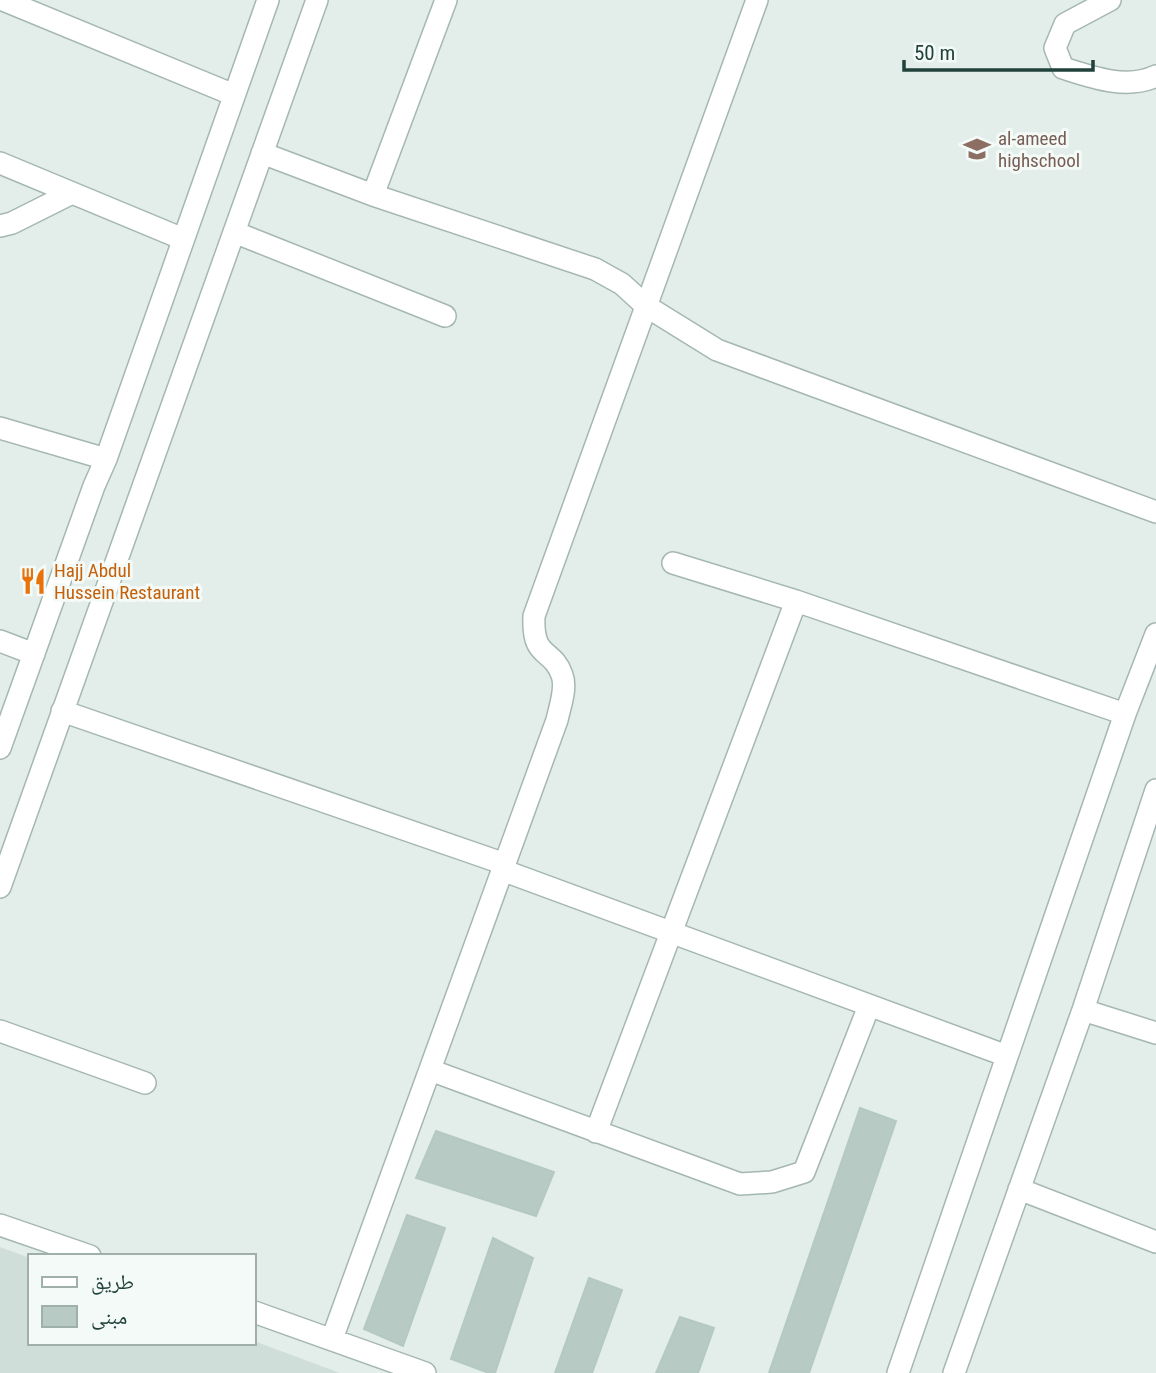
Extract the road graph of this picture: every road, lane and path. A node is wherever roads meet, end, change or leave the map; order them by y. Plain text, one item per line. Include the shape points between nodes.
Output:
1 (3, 0) edge
2 (268, 0) edge
3 (317, 0) edge
4 (446, 0) edge
5 (757, 0) edge
6 (1110, 0) edge
7 (1156, 76) edge
8 (234, 95) junction
9 (262, 153) junction
10 (0, 163) edge
11 (72, 193) junction
12 (373, 195) junction
13 (0, 226) edge
14 (234, 232) junction
15 (183, 239) junction
16 (646, 306) junction
17 (445, 316) dead end
18 (0, 428) edge
19 (106, 460) junction
20 (1156, 512) edge
21 (673, 562) dead end
22 (796, 601) junction
23 (1156, 634) edge
24 (0, 641) edge
25 (34, 654) junction
26 (62, 711) junction
27 (1125, 714) junction
28 (0, 748) edge
29 (1156, 790) edge
30 (503, 867) junction
31 (0, 887) edge
32 (670, 933) junction
33 (869, 1006) junction
34 (1083, 1010) junction
35 (0, 1031) edge
36 (1156, 1033) edge
37 (1007, 1056) junction
38 (430, 1070) junction
39 (145, 1083) dead end
40 (596, 1132) junction
41 (1019, 1189) junction
42 (0, 1225) edge
43 (1156, 1242) edge
44 (84, 1254) edge
45 (256, 1313) edge
46 (332, 1339) junction
47 (425, 1373) edge
48 (898, 1373) edge
49 (954, 1373) edge

1 - 8 street
2 - 8 street
3 - 9 street
4 - 12 street
5 - 16 street
6 - 7 street via 1065,24 1055,48 1063,68 1092,78 1130,82
8 - 15 street
9 - 12 street
9 - 14 street
10 - 11 street
11 - 13 street
11 - 15 street
12 - 16 street via 595,269 622,284
14 - 17 street
14 - 26 street
15 - 19 street
16 - 20 street via 717,350
16 - 30 street via 534,616 533,634 540,651 556,665 564,688 557,720
18 - 19 street
19 - 25 street
21 - 22 street
22 - 27 street
22 - 32 street
23 - 27 street
24 - 25 street
25 - 28 street
26 - 30 street
26 - 31 street
27 - 37 street
29 - 34 street
30 - 32 street
30 - 38 street
32 - 33 street
32 - 40 street
33 - 37 street
33 - 40 street via 804,1172 772,1182 740,1184
34 - 36 street
34 - 41 street
35 - 39 street
37 - 48 street
38 - 40 street
38 - 46 street
41 - 43 street
41 - 49 street
42 - 44 street
45 - 46 street
46 - 47 street

